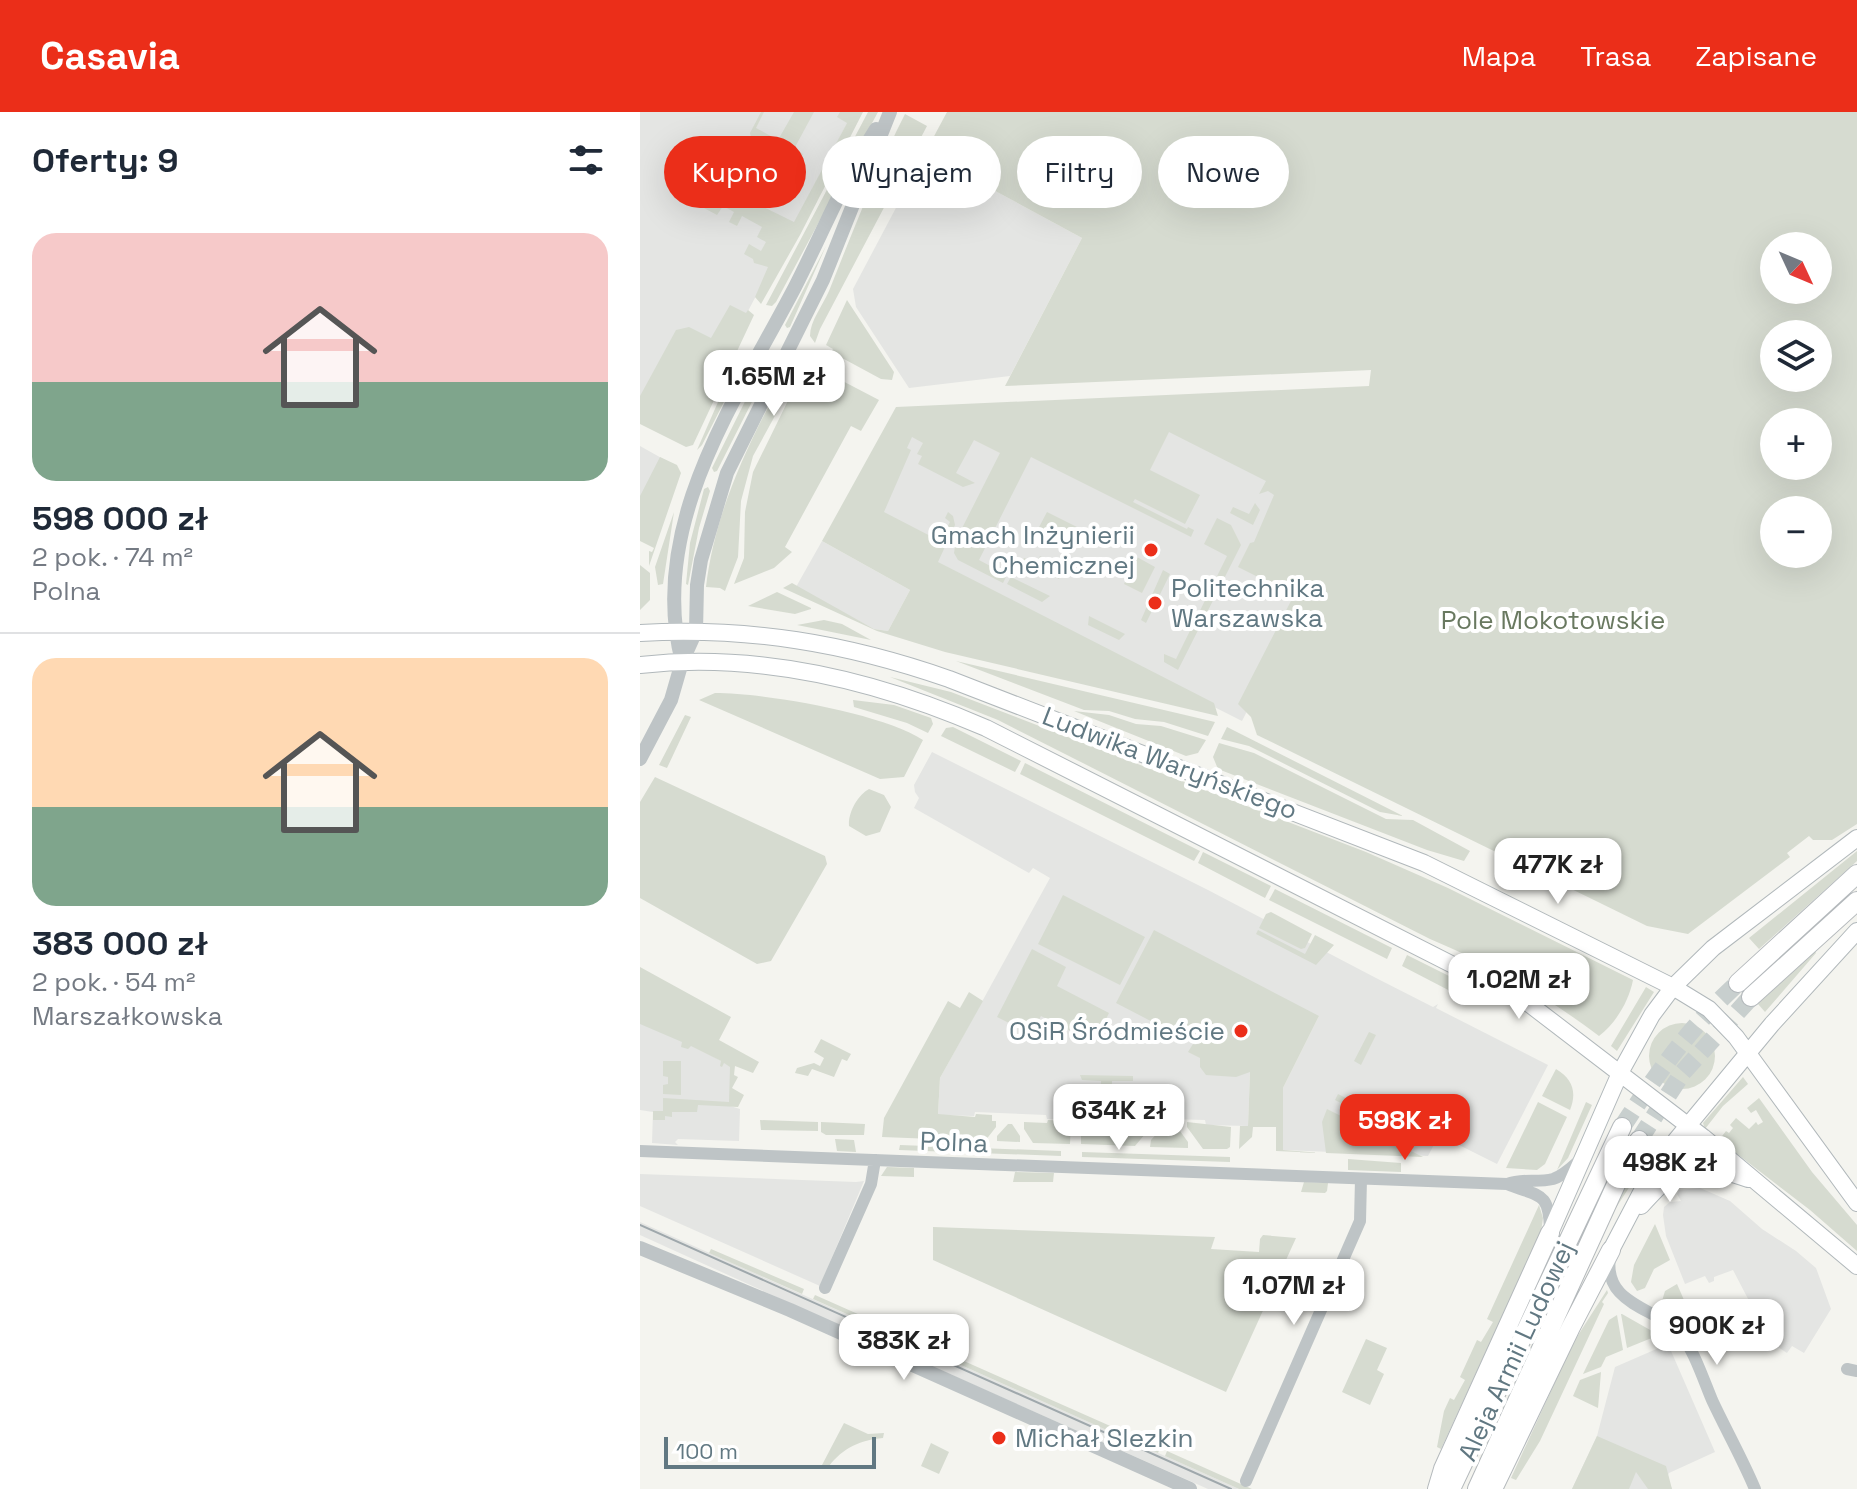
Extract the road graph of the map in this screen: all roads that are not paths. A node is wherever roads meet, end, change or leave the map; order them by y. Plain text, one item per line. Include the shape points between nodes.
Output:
1 (888, 112) edge
2 (772, 329) junction
3 (794, 340) junction
4 (698, 475) junction
5 (723, 483) junction
6 (674, 631) junction
7 (696, 631) junction
8 (640, 633) edge
9 (682, 662) junction
10 (640, 665) edge
11 (640, 759) edge
12 (1857, 838) edge
13 (1857, 874) edge
14 (1857, 901) edge
15 (1857, 931) edge
16 (1738, 983) tunnel mouth
17 (1673, 987) junction
18 (1751, 997) tunnel mouth
19 (1748, 1053) junction
20 (1620, 1073) junction
21 (1688, 1125) junction
22 (1622, 1127) tunnel mouth
23 (1639, 1140) tunnel mouth
24 (640, 1151) edge
25 (1586, 1156) junction
26 (875, 1160) junction
27 (1361, 1179) junction
28 (1756, 1182) junction
29 (1507, 1184) junction
30 (1857, 1203) edge
31 (1629, 1218) junction
32 (1550, 1233) junction
33 (640, 1248) edge
34 (1611, 1250) junction
35 (1857, 1266) edge
36 (825, 1288) dead end
37 (1246, 1481) dead end
38 (1183, 1488) edge
39 (1437, 1489) edge
40 (1451, 1489) edge
41 (1477, 1489) edge
42 (1493, 1489) edge
43 (1755, 1489) edge

1 - 2 street via 863,150
1 - 3 street
2 - 3 street
2 - 4 street
3 - 5 street
4 - 5 street
4 - 6 street via 678,550
5 - 7 street via 701,560
6 - 7 main road, Ludwika Waryńskiego
6 - 8 main road, Ludwika Waryńskiego
6 - 9 street
7 - 9 street
7 - 17 main road, Ludwika Waryńskiego via 827,643 949,679 1424,863
9 - 10 main road, Ludwika Waryńskiego
9 - 11 street via 671,700
9 - 20 main road, Ludwika Waryńskiego via 780,667 910,697 948,712 1511,993
12 - 17 main road via 1713,948
13 - 16 main road
14 - 18 main road
15 - 19 main road
17 - 19 main road, Ludwika Waryńskiego via 1709,1009
17 - 20 main road
19 - 21 main road
19 - 30 main road
20 - 21 main road, Ludwika Waryńskiego
20 - 25 main road
21 - 28 main road
21 - 31 main road
22 - 40 main road, Aleja Armii Ludowej
23 - 41 main road, Aleja Armii Ludowej
24 - 26 street, Polna
25 - 29 street, Polna via 1557,1177
25 - 32 main road
26 - 27 street, Polna
26 - 36 street via 871,1184
27 - 29 street, Polna
27 - 37 street via 1360,1221
28 - 31 main road via 1709,1166 1677,1170
28 - 35 main road
29 - 32 street, Polna via 1544,1198
31 - 34 main road
32 - 39 main road
33 - 38 street
34 - 42 main road
34 - 43 street via 1609,1274 1617,1289 1685,1341

